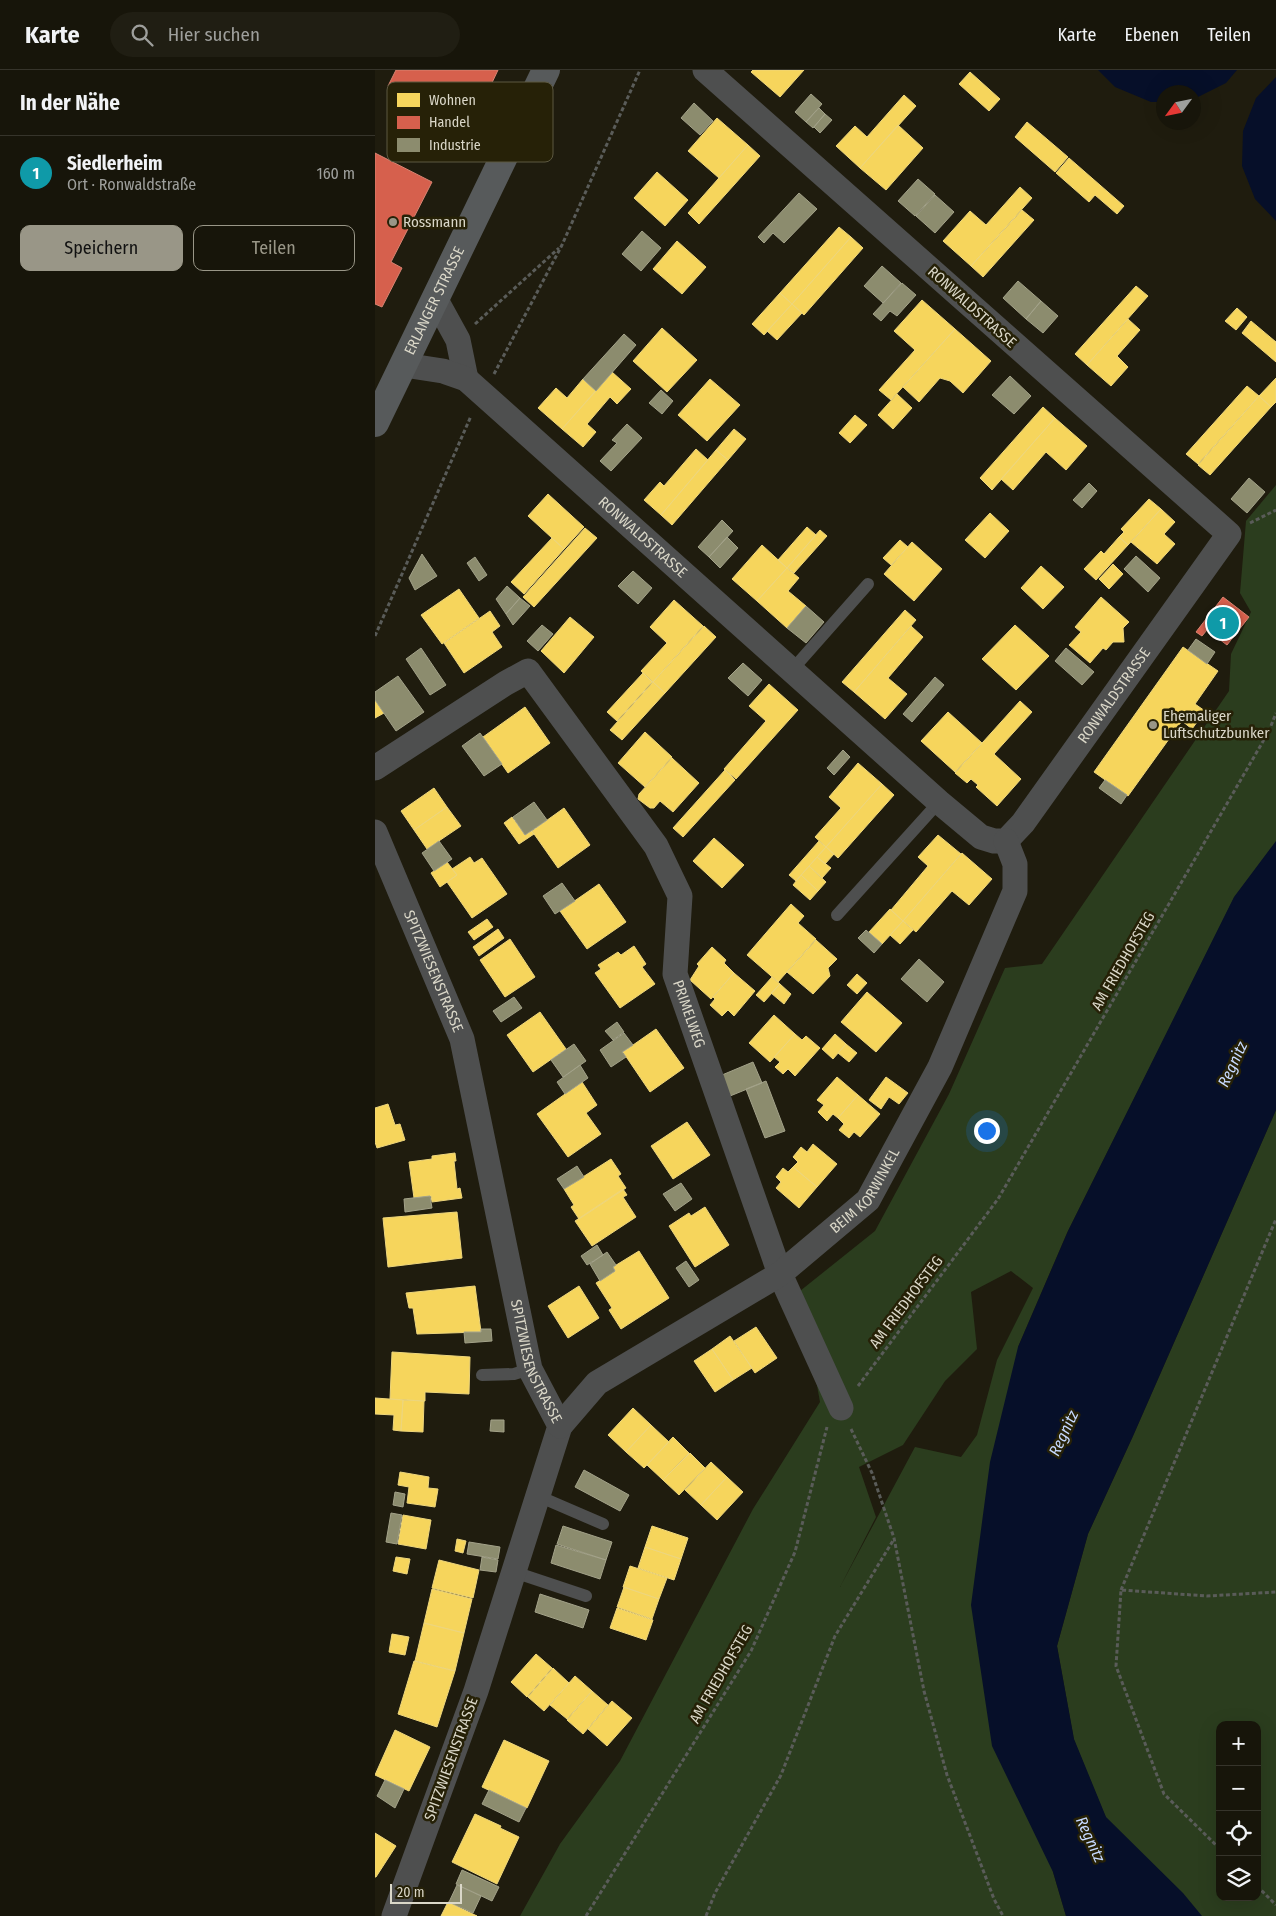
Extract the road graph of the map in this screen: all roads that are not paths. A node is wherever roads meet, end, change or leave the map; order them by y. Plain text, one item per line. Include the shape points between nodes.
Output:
1 (546, 70) edge
2 (705, 70) edge
3 (540, 82) edge
4 (502, 162) edge
5 (437, 300) junction
6 (404, 365) junction
7 (474, 387) junction
8 (375, 423) edge
9 (868, 584) dead end
10 (792, 670) junction
11 (375, 768) edge
12 (939, 802) junction
13 (375, 832) edge
14 (1006, 841) junction
15 (837, 915) dead end
16 (780, 1274) junction
17 (530, 1369) junction
18 (482, 1375) dead end
19 (841, 1408) road end
20 (560, 1426) junction
21 (538, 1496) junction
22 (603, 1524) dead end
23 (514, 1572) junction
24 (586, 1596) dead end
25 (394, 1916) edge

1 - 3 main road, ERLANGER STRASSE
2 - 14 street, RONWALDSTRASSE via 1229,534 1023,823
4 - 5 main road, ERLANGER STRASSE
5 - 6 main road, ERLANGER STRASSE
5 - 7 street via 458,340
6 - 7 street, RONWALDSTRASSE via 443,371
6 - 8 main road, ERLANGER STRASSE
7 - 10 street, RONWALDSTRASSE
9 - 10 lane
10 - 12 street, RONWALDSTRASSE
11 - 16 street, PRIMELWEG via 528,671 656,846 680,896 675,974
12 - 14 street, RONWALDSTRASSE via 981,837
12 - 15 lane
13 - 17 street, SPITZWIESENSTRASSE via 462,1039
14 - 16 street, BEIM KORWINKEL via 1015,864 1015,891 940,1068 868,1200
16 - 19 street, PRIMELWEG
16 - 20 street, BEIM KORWINKEL via 597,1383
17 - 18 lane via 514,1374
17 - 20 street, SPITZWIESENSTRASSE
20 - 21 street, SPITZWIESENSTRASSE
21 - 22 lane
21 - 23 street, SPITZWIESENSTRASSE
23 - 24 lane
23 - 25 street, SPITZWIESENSTRASSE via 476,1692

